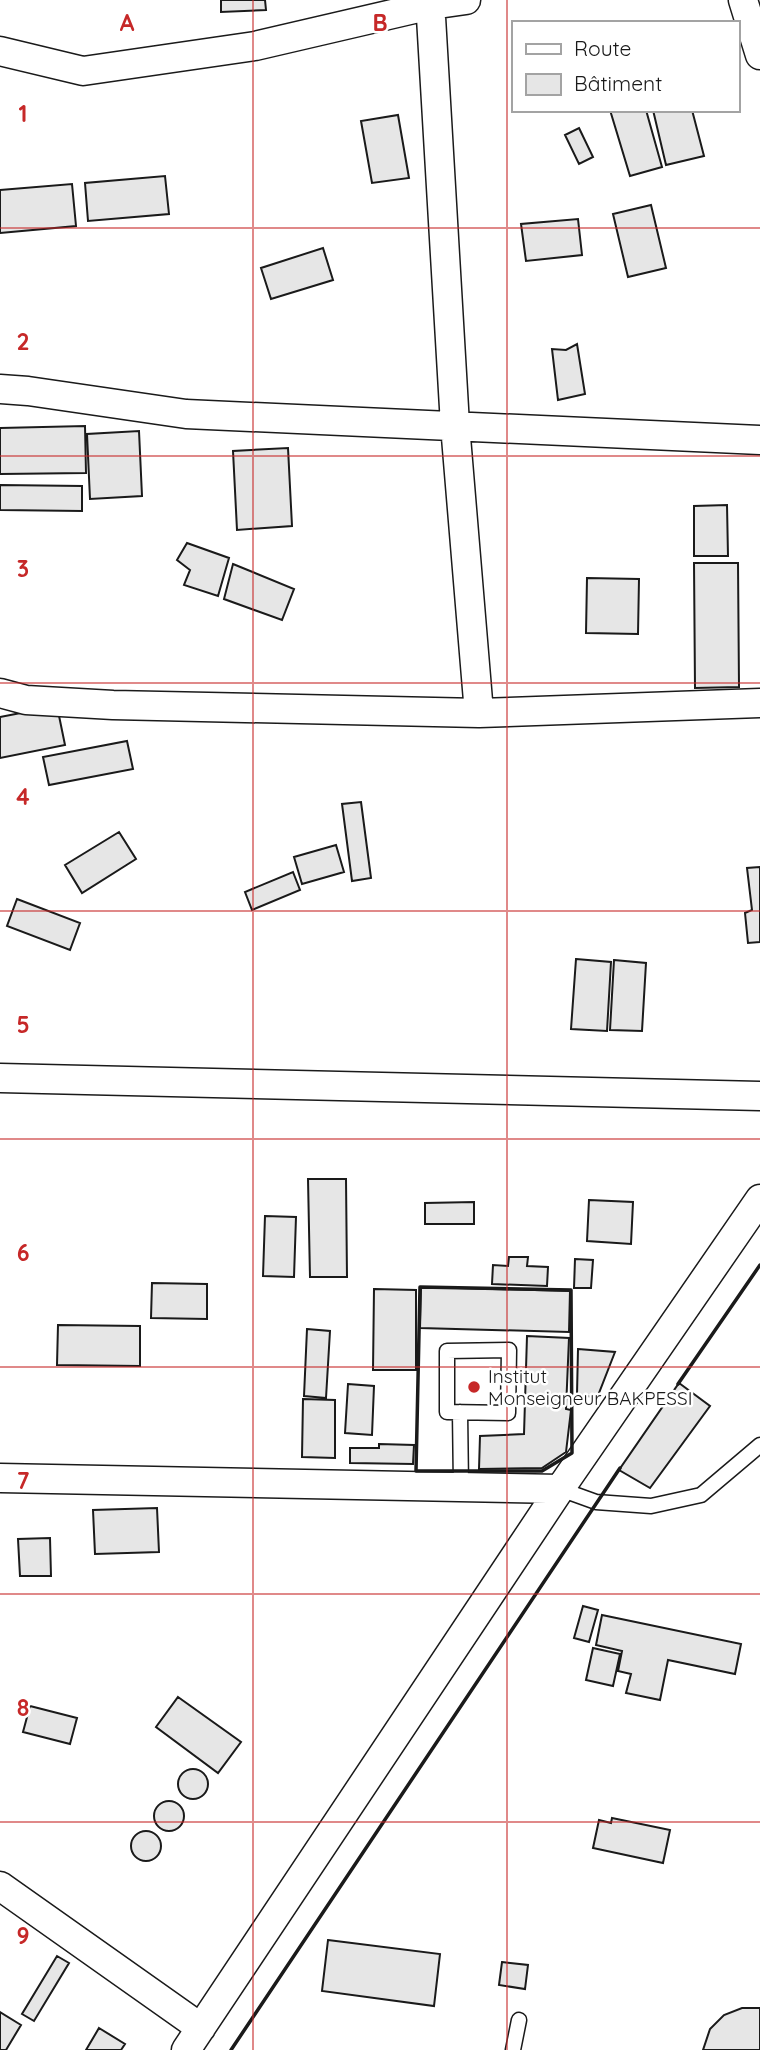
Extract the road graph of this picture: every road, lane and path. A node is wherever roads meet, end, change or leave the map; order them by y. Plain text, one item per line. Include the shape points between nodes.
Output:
1 (466, 0) edge
2 (743, 0) edge
3 (430, 3) edge
4 (0, 51) edge
5 (760, 55) edge
6 (0, 389) edge
7 (455, 425) junction
8 (760, 440) edge
9 (0, 693) edge
10 (760, 702) edge
11 (479, 713) junction
12 (0, 1078) edge
13 (760, 1096) edge
14 (760, 1199) edge
15 (460, 1412) junction
16 (760, 1445) edge
17 (0, 1478) edge
18 (461, 1486) junction
19 (560, 1489) junction
20 (0, 1886) edge
21 (519, 2020) dead end
22 (193, 2039) edge
23 (513, 2050) edge

1 - 3 street
2 - 5 street
3 - 4 street via 255,46 83,71
3 - 7 street
6 - 7 street via 186,414
7 - 8 street
7 - 11 street
9 - 11 street via 26,700 113,705
10 - 11 street
12 - 13 street
14 - 19 street
15 - 15 lane via 447,1412 447,1351 509,1350 508,1413
15 - 18 lane
16 - 19 lane via 701,1495 651,1506 596,1502
17 - 18 street
18 - 19 street
19 - 22 street
20 - 22 street
21 - 23 lane

